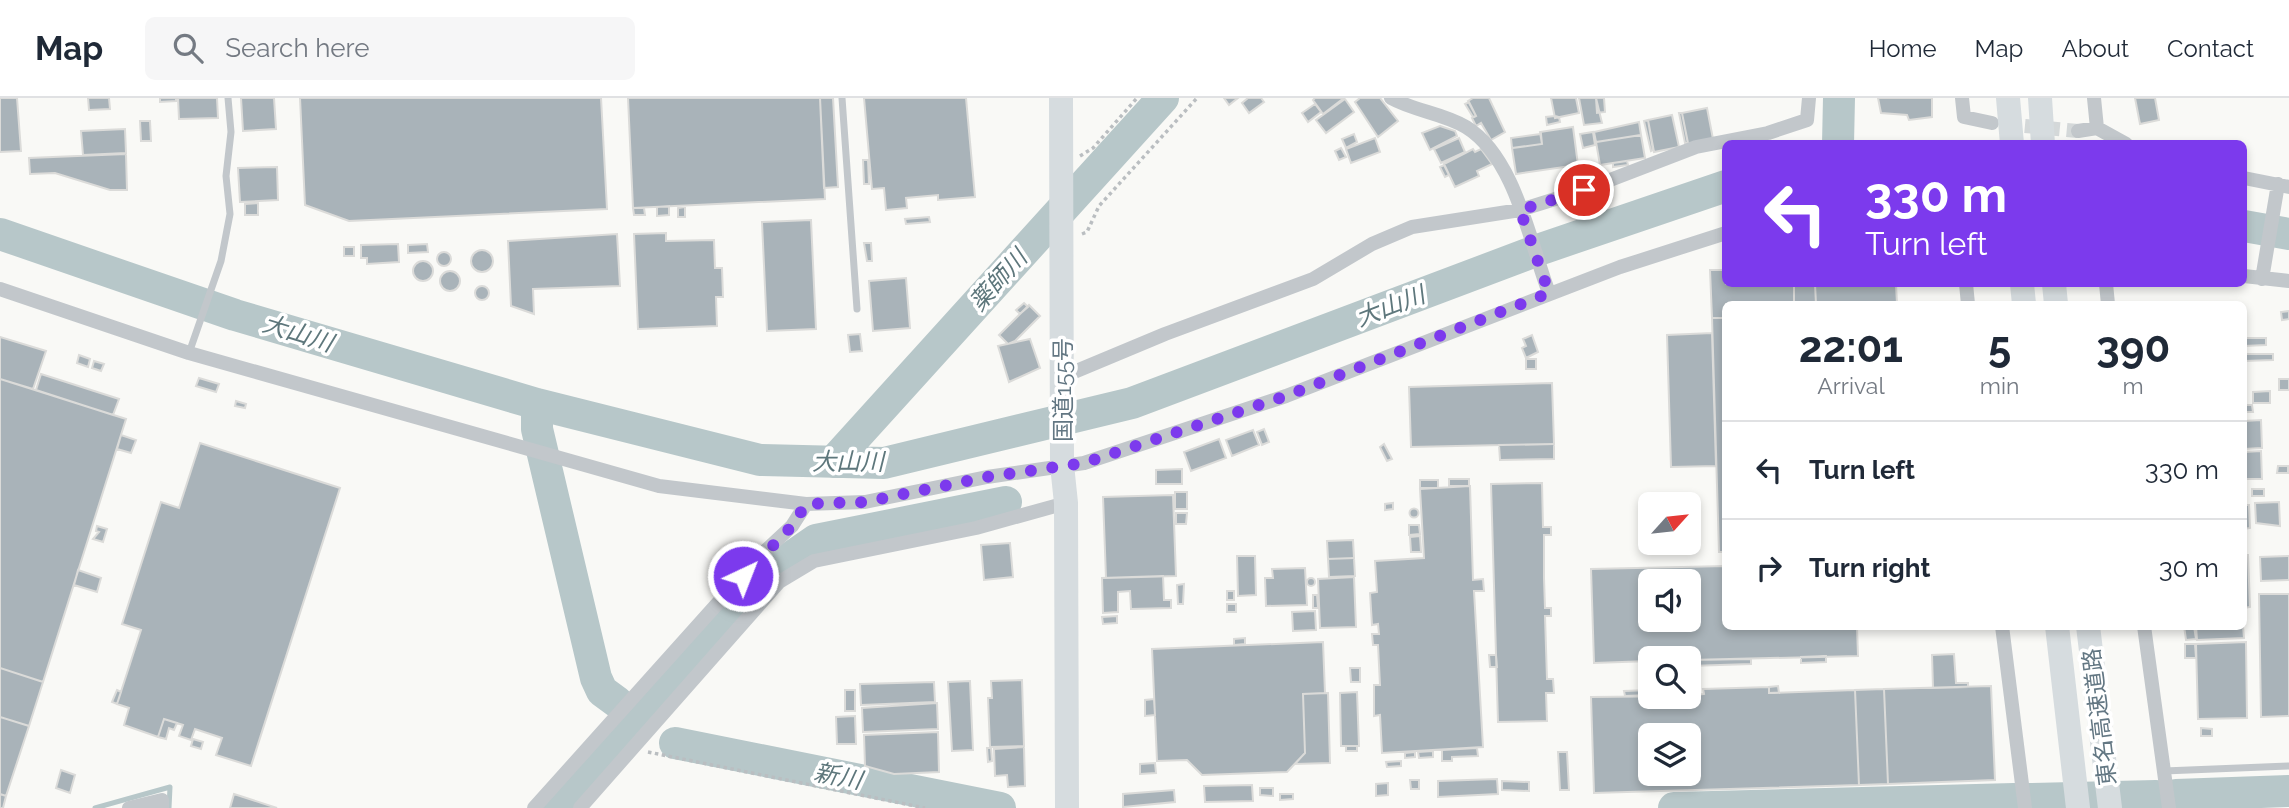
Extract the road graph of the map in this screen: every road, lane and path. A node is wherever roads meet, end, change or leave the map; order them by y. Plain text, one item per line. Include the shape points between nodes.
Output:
1 (228, 98) edge
2 (842, 98) edge
3 (1061, 98) edge
4 (1137, 98) edge
5 (1197, 98) edge
6 (1391, 98) edge
7 (1809, 98) edge
8 (1962, 98) edge
9 (2008, 98) edge
10 (2040, 98) edge
11 (2094, 98) edge
12 (1992, 123) tunnel mouth
13 (2097, 128) junction
14 (2078, 131) tunnel mouth
15 (1732, 140) edge
16 (2012, 140) edge
17 (2043, 140) edge
18 (2119, 140) edge
19 (1722, 142) edge
20 (1061, 167) junction
21 (2247, 179) edge
22 (2281, 188) edge
23 (1521, 214) junction
24 (1722, 234) edge
25 (1061, 244) junction
26 (2263, 274) junction
27 (2247, 276) edge
28 (2289, 281) edge
29 (0, 289) edge
30 (1549, 293) junction
31 (857, 309) dead end
32 (189, 353) junction
33 (1062, 377) junction
34 (1062, 466) junction
35 (1066, 503) junction
36 (806, 504) junction
37 (2003, 630) edge
38 (2057, 630) edge
39 (2088, 630) edge
40 (2145, 630) edge
41 (632, 749) junction
42 (2289, 766) edge
43 (2163, 771) junction
44 (129, 808) edge
45 (162, 808) edge
46 (534, 808) edge
47 (580, 808) edge
48 (925, 808) edge
49 (1067, 808) edge
50 (2025, 808) edge
51 (2078, 808) edge
52 (2110, 808) edge
53 (2169, 808) edge

1 - 32 lane via 230,214 220,261
2 - 31 lane
3 - 20 highway, 国道155号
4 - 20 path via 1093,148
5 - 25 path via 1099,206 1087,232
6 - 23 street via 1441,114 1469,129 1495,155
7 - 15 street via 1807,120
8 - 12 street via 1964,117
9 - 16 highway
10 - 17 highway
11 - 13 street
13 - 14 street
13 - 18 street
19 - 23 street via 1696,147
20 - 25 highway, 国道155号
21 - 22 street
22 - 26 street
23 - 30 street
23 - 33 street via 1412,227 1372,244 1313,279
24 - 30 street
25 - 33 highway, 国道155号
26 - 27 street
26 - 28 street
29 - 32 street
30 - 34 street via 1286,396 1084,463
32 - 36 street via 659,486
33 - 34 highway, 国道155号
34 - 35 highway, 国道155号
34 - 36 street via 865,502
35 - 41 street via 976,528 814,561 779,582
35 - 49 highway, 国道155号
36 - 46 street via 792,526
37 - 50 street
38 - 51 highway, 東名高速道路
39 - 52 highway, 東名高速道路
40 - 43 street
41 - 47 street
41 - 48 path
42 - 43 lane
43 - 53 street
44 - 45 street via 162,800

